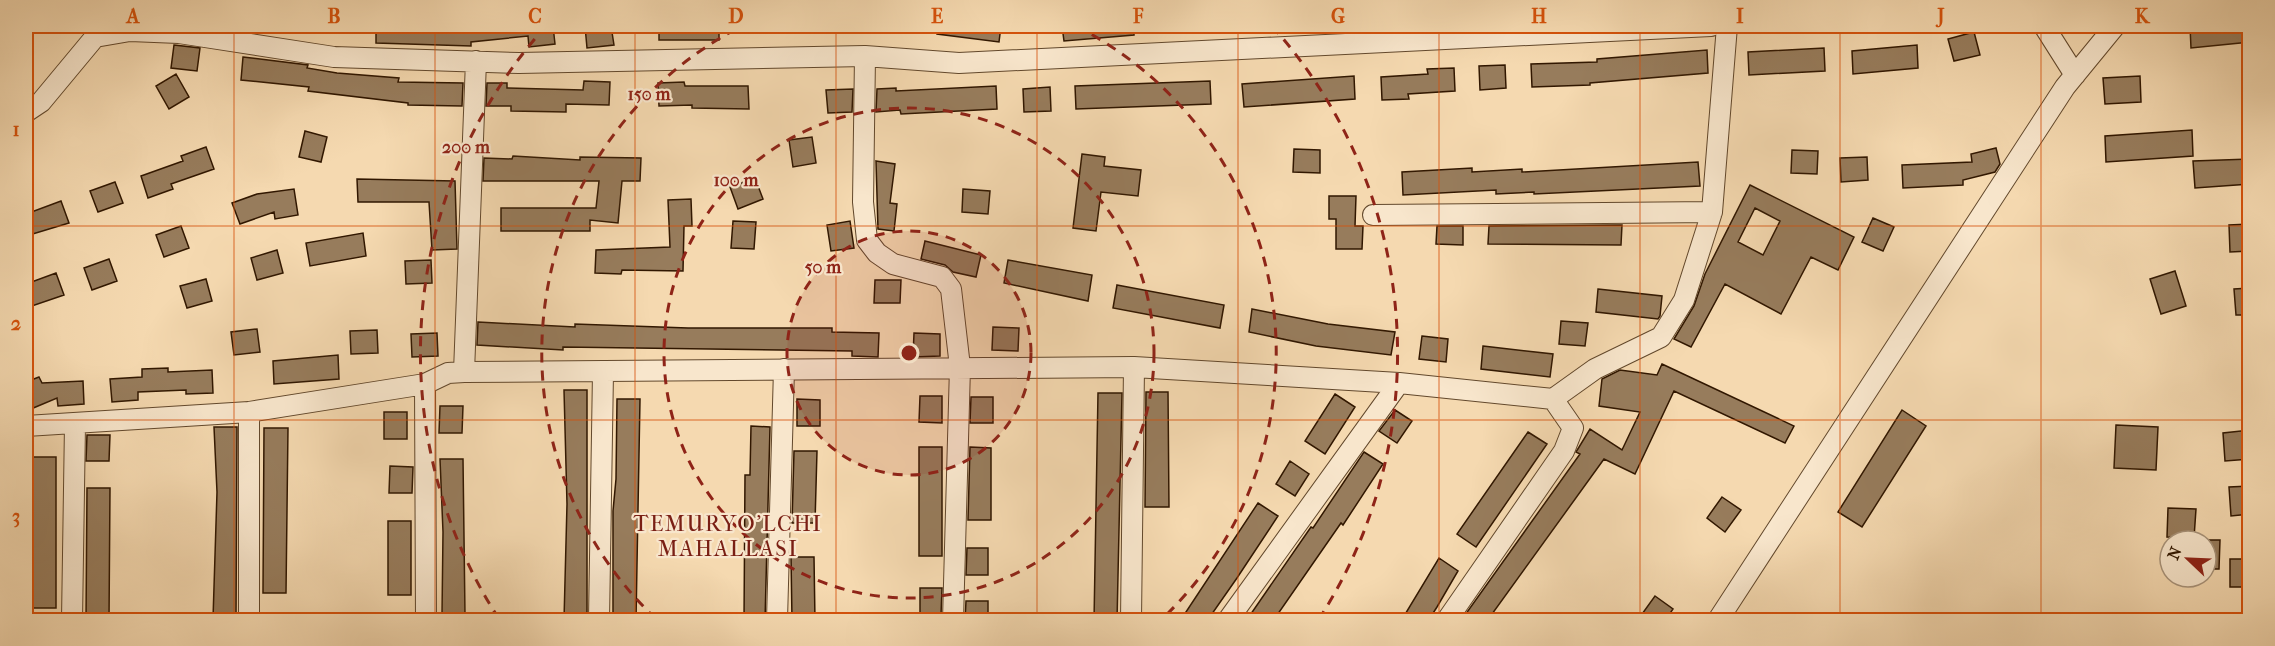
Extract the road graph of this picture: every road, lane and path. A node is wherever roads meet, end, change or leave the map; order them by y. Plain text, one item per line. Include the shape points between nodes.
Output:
1 (1712, 26) edge
2 (1727, 26) edge
3 (2044, 26) edge
4 (2115, 26) edge
5 (865, 56) junction
6 (476, 61) junction
7 (2075, 75) junction
8 (26, 112) edge
9 (1712, 212) junction
10 (1373, 215) dead end
11 (960, 367) junction
12 (1134, 367) junction
13 (784, 369) junction
14 (464, 372) junction
15 (603, 372) junction
16 (1399, 383) junction
17 (425, 384) junction
18 (1553, 399) junction
19 (249, 412) junction
20 (75, 424) junction
21 (26, 426) edge
22 (72, 621) edge
23 (249, 621) edge
24 (426, 621) edge
25 (599, 621) edge
26 (777, 621) edge
27 (953, 621) edge
28 (1131, 621) edge
29 (1228, 621) edge
30 (1447, 621) edge
31 (1718, 621) edge

1 - 5 street via 959,63
2 - 9 street
3 - 7 street
4 - 7 street
5 - 6 street
5 - 11 street via 863,202 867,240 893,264 942,277 951,289
6 - 8 street via 334,57 179,33 130,31 95,37 42,102
6 - 14 street
7 - 31 street
9 - 10 street
9 - 18 street via 1684,300 1660,337 1594,369
11 - 12 street
11 - 13 street
11 - 27 street
12 - 16 street
12 - 28 street
13 - 15 street
13 - 26 street
14 - 15 street
14 - 17 street via 448,373
15 - 25 street
16 - 18 street
16 - 29 street
17 - 19 street
17 - 24 street
18 - 30 street via 1573,428 1564,451
19 - 20 street
19 - 23 street
20 - 21 street
20 - 22 street

